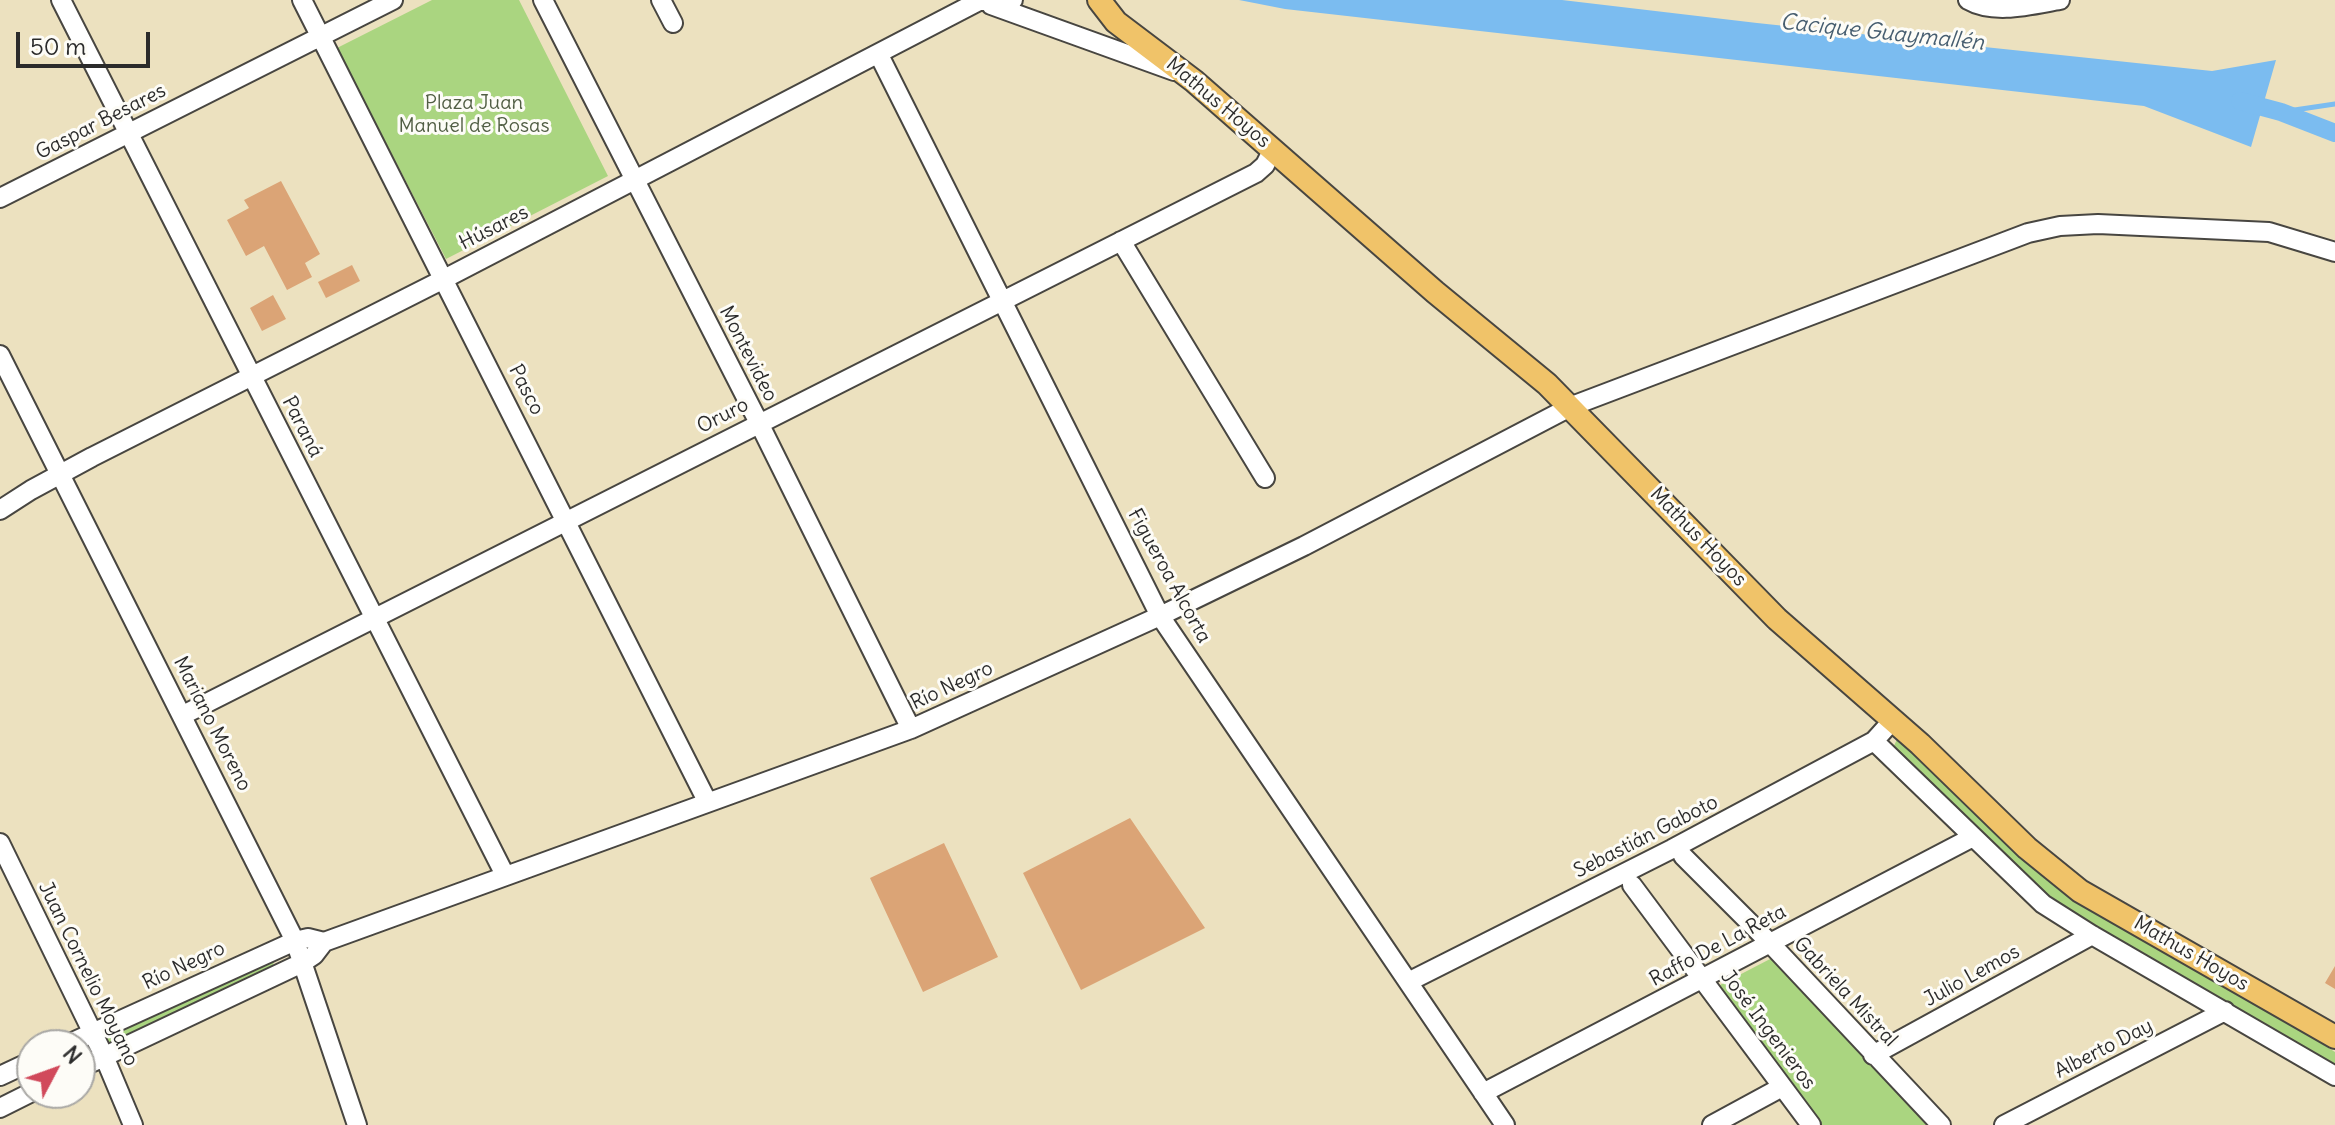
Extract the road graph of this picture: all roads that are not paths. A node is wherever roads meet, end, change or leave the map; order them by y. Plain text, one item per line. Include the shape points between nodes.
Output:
1 (61, 0) edge
2 (302, 0) edge
3 (393, 0) edge
4 (543, 0) edge
5 (661, 0) edge
6 (978, 0) edge
7 (1013, 0) edge
8 (1099, 0) edge
9 (1968, 0) edge
10 (2060, 0) edge
11 (1996, 4) edge
12 (673, 23) dead end
13 (321, 37) junction
14 (879, 55) junction
15 (1187, 75) junction
16 (128, 133) junction
17 (1273, 149) junction
18 (635, 181) junction
19 (0, 198) edge
20 (1121, 241) junction
21 (2335, 252) edge
22 (444, 279) junction
23 (1004, 300) junction
24 (0, 355) edge
25 (252, 377) junction
26 (1572, 406) junction
27 (759, 423) junction
28 (59, 474) junction
29 (1265, 478) dead end
30 (0, 510) edge
31 (566, 520) junction
32 (375, 616) junction
33 (1160, 616) junction
34 (183, 715) junction
35 (1893, 720) junction
36 (911, 729) junction
37 (1874, 741) junction
38 (707, 801) junction
39 (1973, 837) junction
40 (0, 843) edge
41 (1683, 856) dead end
42 (505, 875) junction
43 (1632, 885) dead end
44 (2092, 935) junction
45 (295, 941) junction
46 (324, 942) junction
47 (1770, 943) junction
48 (302, 963) junction
49 (1702, 979) junction
50 (1410, 981) junction
51 (2225, 1011) junction
52 (92, 1029) edge
53 (96, 1031) edge
54 (2333, 1034) edge
55 (96, 1039) edge
56 (1873, 1055) junction
57 (104, 1056) junction
58 (96, 1060) edge
59 (2335, 1076) edge
60 (1782, 1087) junction
61 (1483, 1093) junction
62 (133, 1125) edge
63 (357, 1125) edge
64 (1505, 1125) edge
65 (1712, 1125) edge
66 (1811, 1125) edge
67 (1941, 1125) edge
68 (2004, 1125) edge

1 - 16 street, Paraná
2 - 13 street, Pasco
3 - 13 street, Gaspar Besares
4 - 18 street, Montevideo
5 - 12 street
6 - 7 street, Húsares
6 - 14 street, Húsares
6 - 15 street
8 - 15 main road, Mathus Hoyos via 1116,22
9 - 11 street via 1980,6
10 - 11 street
13 - 16 street, Gaspar Besares
13 - 22 street, Pasco
14 - 18 street, Húsares
14 - 23 street, Figueroa Alcorta
15 - 17 main road, Mathus Hoyos
16 - 19 street, Gaspar Besares
16 - 25 street, Paraná
17 - 20 street, Oruro via 1256,173
17 - 26 main road, Mathus Hoyos
18 - 22 street, Húsares
18 - 27 street, Montevideo
20 - 23 street, Oruro
20 - 29 street
21 - 26 street, Río Negro via 2269,232 2060,226 2028,233
22 - 25 street, Húsares
22 - 31 street, Pasco
23 - 27 street, Oruro
23 - 33 street, Figueroa Alcorta
24 - 28 street, Mariano Moreno
25 - 28 street, Húsares
25 - 32 street, Paraná
26 - 33 street, Río Negro
26 - 35 main road, Mathus Hoyos via 1777,619
27 - 31 street, Oruro
27 - 36 street, Montevideo
28 - 30 street, Húsares
28 - 34 street, Mariano Moreno
31 - 32 street, Oruro
31 - 38 street, Pasco
32 - 34 street, Oruro
32 - 42 street, Paraná
33 - 36 street, Río Negro
33 - 50 street, Figueroa Alcorta
34 - 45 street, Mariano Moreno
35 - 37 street, Sebastián Gaboto
35 - 54 main road, Mathus Hoyos via 2027,848 2080,891
36 - 38 street, Río Negro
37 - 39 street, Mathus Hoyos
37 - 50 street, Sebastián Gaboto
38 - 42 street, Río Negro
39 - 44 street, Mathus Hoyos via 2043,904
39 - 47 street, Raffo De La Reta
40 - 52 street, Juan Cornelio Moyano
41 - 47 street, Gabriela Mistral
42 - 46 street, Río Negro
43 - 49 street, José Ingenieros
44 - 51 street, Mathus Hoyos
44 - 56 street, Julio Lemos
45 - 46 street, Río Negro
45 - 48 street, Mariano Moreno
45 - 53 street, Río Negro
46 - 48 street, Río Negro
47 - 49 street, Raffo De La Reta
47 - 56 street, Gabriela Mistral
48 - 57 street, Río Negro
48 - 63 street, Mariano Moreno
49 - 60 street, José Ingenieros
49 - 61 street, Raffo De La Reta
50 - 61 street, Figueroa Alcorta
51 - 59 street, Mathus Hoyos
51 - 68 street, Alberto Day
55 - 57 street, Juan Cornelio Moyano
56 - 67 street, Gabriela Mistral
57 - 58 street, Río Negro
57 - 62 street, Juan Cornelio Moyano
60 - 65 street
60 - 66 street, José Ingenieros
61 - 64 street, Figueroa Alcorta

